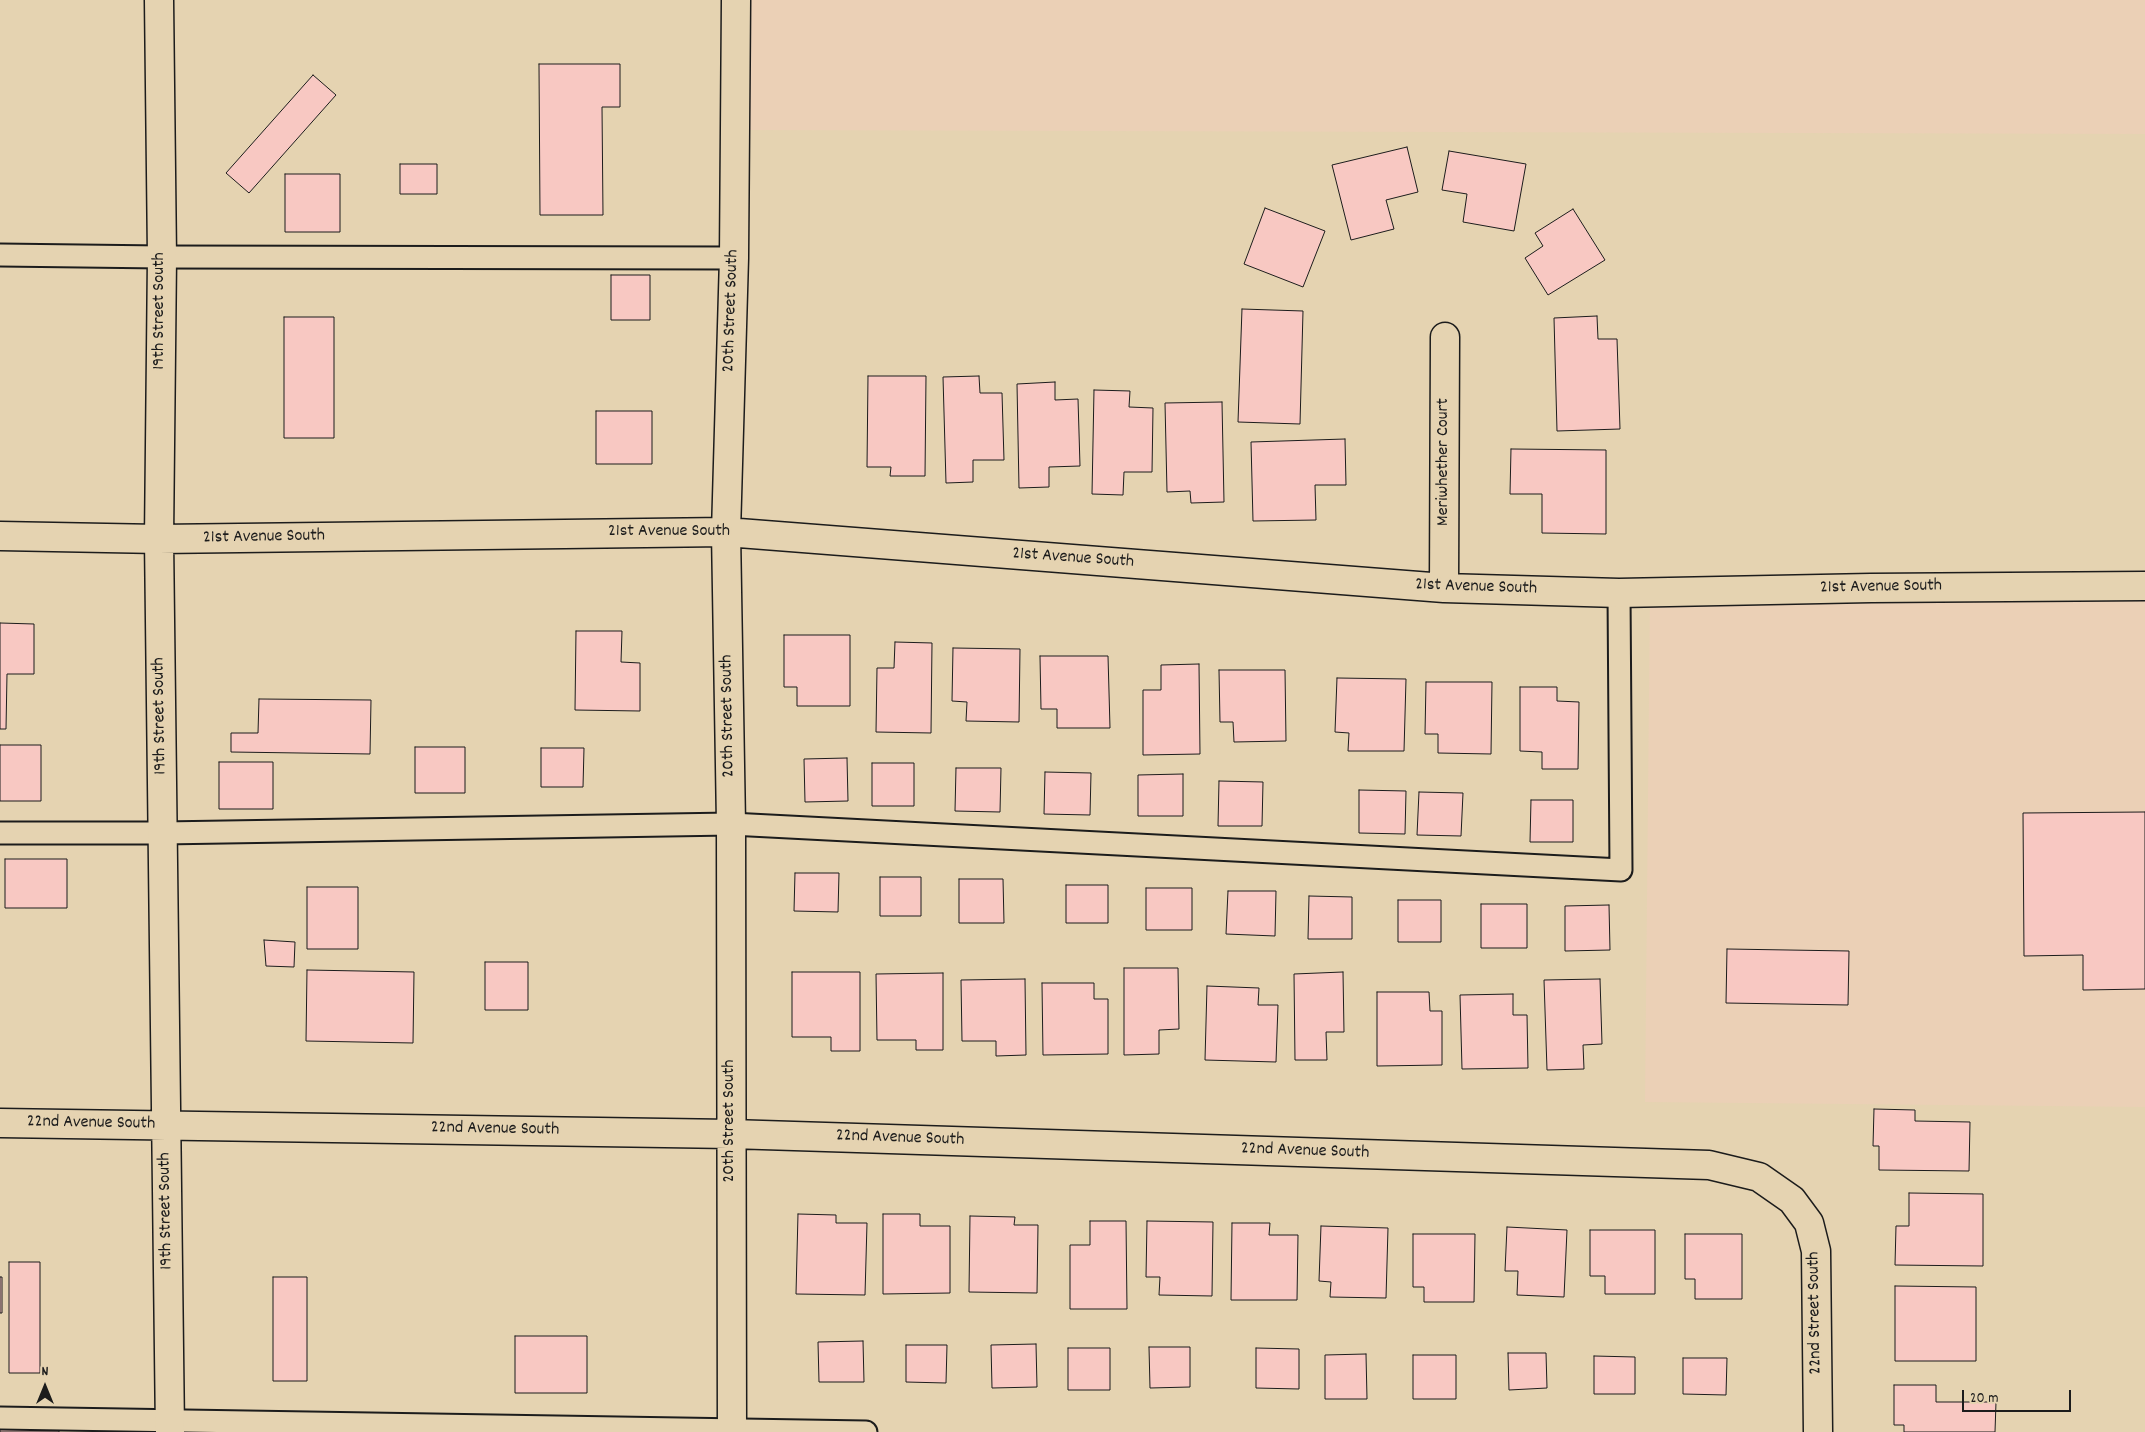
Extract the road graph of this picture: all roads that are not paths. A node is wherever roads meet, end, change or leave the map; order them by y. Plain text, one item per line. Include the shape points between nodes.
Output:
1 (159, 0) edge
2 (736, 0) edge
3 (0, 255) edge
4 (162, 257) junction
5 (734, 258) junction
6 (1445, 337) dead end
7 (726, 532) junction
8 (0, 536) edge
9 (159, 539) junction
10 (2145, 586) edge
11 (1444, 588) junction
12 (1619, 593) junction
13 (731, 824) junction
14 (0, 833) edge
15 (162, 833) junction
16 (0, 1123) edge
17 (166, 1125) junction
18 (731, 1134) junction
19 (1792, 1200) joint
20 (0, 1418) edge
21 (170, 1426) edge
22 (732, 1431) edge
23 (866, 1432) edge
24 (1818, 1432) edge

1 - 4 street, 19th Street South
2 - 5 street, 20th Street South
3 - 4 lane
4 - 5 lane
4 - 9 street, 19th Street South
5 - 7 street, 20th Street South
6 - 11 street, Meriwhether Court
7 - 9 street, 21st Avenue South
7 - 11 street, 21st Avenue South
7 - 13 street, 20th Street South
8 - 9 street, 21st Avenue South
9 - 15 street, 19th Street South
10 - 12 street, 21st Avenue South
11 - 12 street, 21st Avenue South
12 - 13 lane via 1621,870
13 - 15 lane
13 - 18 street, 20th Street South
14 - 15 lane
15 - 17 street, 19th Street South
16 - 17 street, 22nd Avenue South
17 - 18 street, 22nd Avenue South
17 - 21 street, 19th Street South
18 - 19 street, 22nd Avenue South via 1709,1165 1759,1177
18 - 22 street, 20th Street South
19 - 24 street, 22nd Street South via 1809,1223 1816,1251
20 - 21 lane
21 - 22 lane
22 - 23 lane

